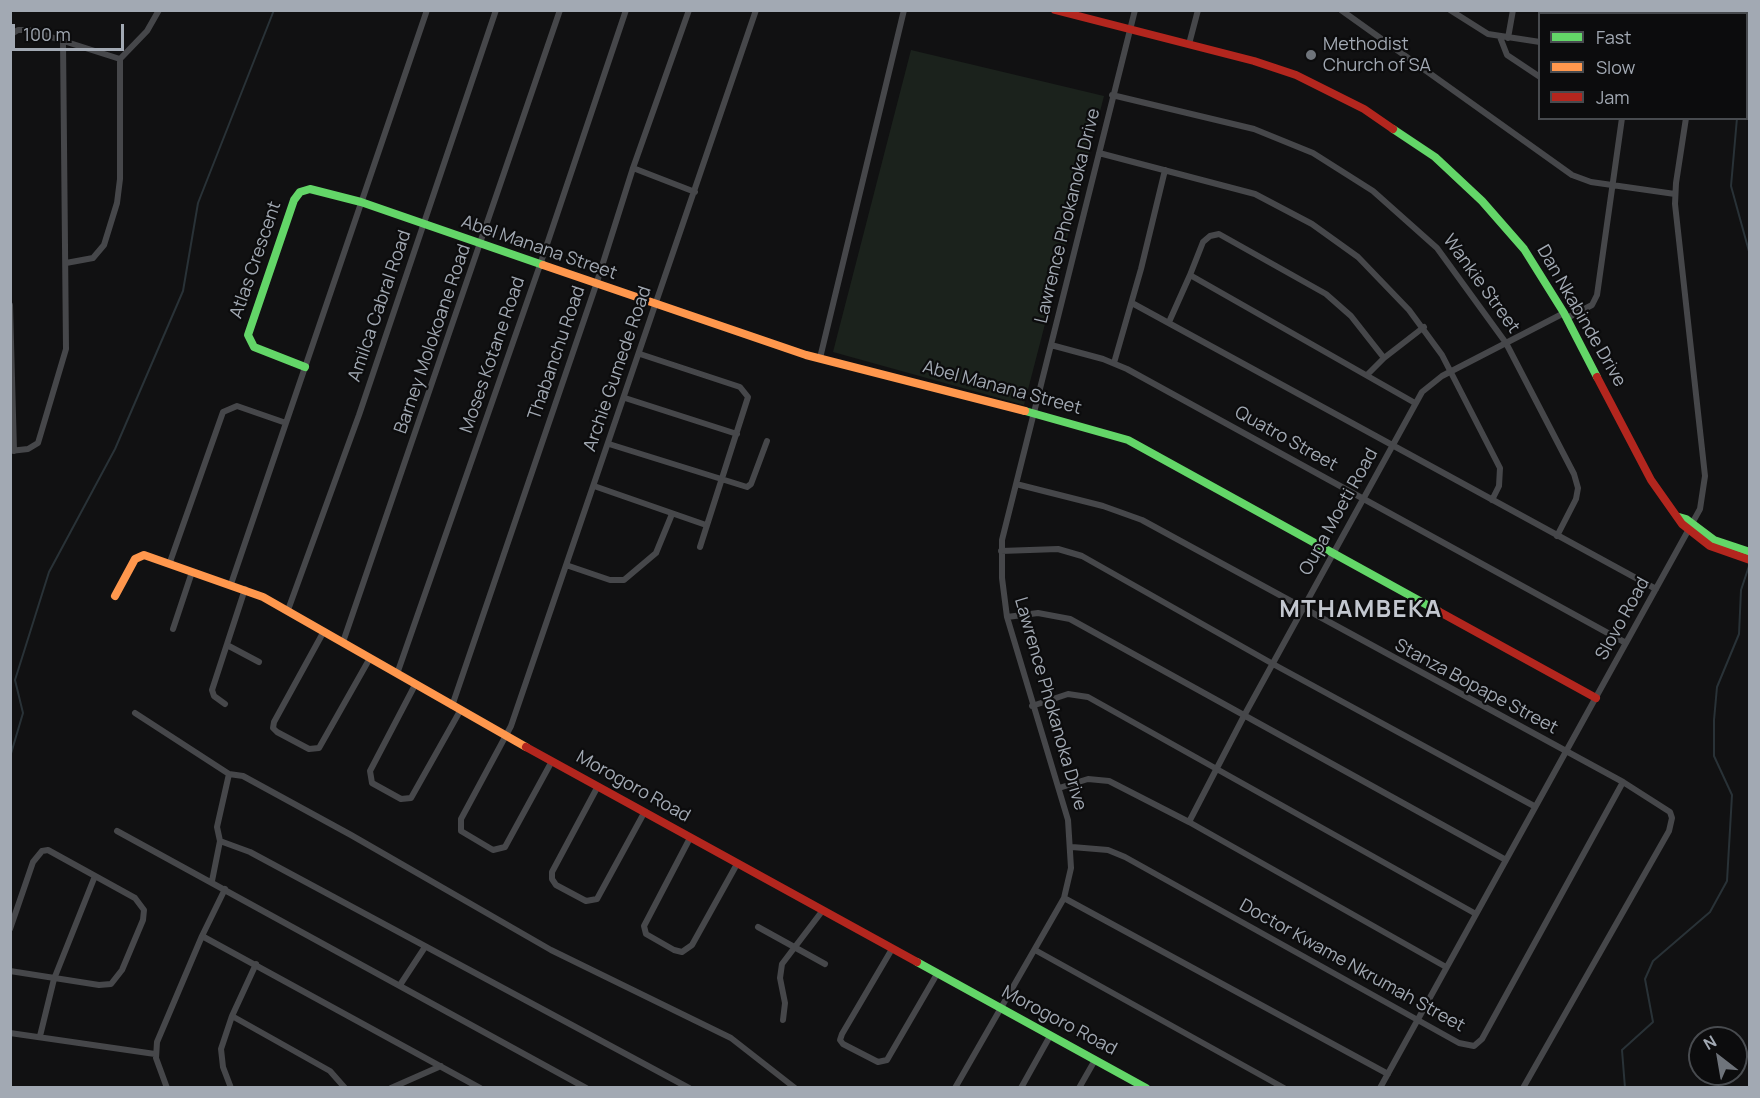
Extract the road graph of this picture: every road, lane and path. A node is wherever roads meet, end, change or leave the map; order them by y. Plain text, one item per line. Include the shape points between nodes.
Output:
1 (159, 10) edge
2 (427, 10) edge
3 (496, 10) edge
4 (560, 10) edge
5 (626, 10) edge
6 (689, 10) edge
7 (756, 10) edge
8 (904, 10) edge
9 (1055, 10) edge
10 (1135, 10) edge
11 (1198, 10) edge
12 (1341, 10) edge
13 (1450, 10) edge
14 (1513, 10) edge
15 (1130, 29) junction
16 (10, 35) edge
17 (1500, 37) junction
18 (1508, 38) junction
19 (63, 41) junction
20 (1538, 42) edge
21 (1189, 44) junction
22 (120, 59) junction
23 (1538, 76) edge
24 (1112, 95) junction
25 (1622, 120) edge
26 (1686, 120) edge
27 (1099, 153) junction
28 (633, 168) junction
29 (1165, 170) junction
30 (1612, 185) junction
31 (695, 192) junction
32 (1675, 194) junction
33 (361, 202) junction
34 (423, 226) junction
35 (481, 245) junction
36 (66, 263) junction
37 (540, 265) junction
38 (1190, 275) junction
39 (597, 285) junction
40 (1132, 303) junction
41 (656, 304) junction
42 (10, 305) edge
43 (1566, 316) junction
44 (1169, 322) junction
45 (1424, 327) junction
46 (1506, 343) junction
47 (1051, 345) junction
48 (640, 354) junction
49 (820, 358) junction
50 (1384, 358) junction
51 (1114, 363) junction
52 (305, 367) junction
53 (1450, 371) junction
54 (1368, 374) junction
55 (625, 398) junction
56 (1415, 403) junction
57 (1034, 413) junction
58 (286, 423) junction
59 (737, 434) junction
60 (767, 441) dead end
61 (609, 444) junction
62 (1394, 445) junction
63 (12, 451) edge
64 (721, 480) junction
65 (1016, 484) junction
66 (594, 486) junction
67 (1364, 499) junction
68 (1492, 500) junction
69 (672, 514) junction
70 (706, 525) junction
71 (1691, 528) junction
72 (1557, 536) junction
73 (700, 547) dead end
74 (1001, 551) junction
75 (1733, 552) junction
76 (1749, 552) edge
77 (1332, 553) junction
78 (1749, 560) edge
79 (170, 562) junction
80 (566, 565) junction
81 (192, 572) junction
82 (231, 584) junction
83 (245, 589) junction
84 (1656, 589) junction
85 (115, 596) dead end
86 (288, 610) junction
87 (1302, 610) junction
88 (1007, 617) junction
89 (173, 629) dead end
90 (324, 631) junction
91 (343, 642) junction
92 (1626, 643) junction
93 (227, 645) junction
94 (370, 658) junction
95 (259, 662) dead end
96 (1273, 664) junction
97 (397, 674) junction
98 (415, 685) junction
99 (1596, 698) junction
100 (225, 704) dead end
101 (1032, 706) junction
102 (456, 708) junction
103 (135, 713) dead end
104 (1245, 714) junction
105 (506, 736) junction
106 (1564, 752) junction
107 (552, 761) junction
108 (1216, 767) junction
109 (229, 774) junction
110 (1623, 782) junction
111 (598, 786) junction
112 (1059, 788) junction
113 (1534, 806) junction
114 (644, 813) junction
115 (1189, 822) junction
116 (117, 831) dead end
117 (690, 838) junction
118 (220, 840) junction
119 (1072, 847) junction
120 (1506, 860) junction
121 (736, 864) junction
122 (95, 876) junction
123 (212, 880) junction
124 (225, 889) junction
125 (1064, 898) junction
126 (823, 910) junction
127 (1476, 914) junction
128 (758, 927) dead end
129 (10, 929) edge
130 (202, 936) junction
131 (425, 947) junction
132 (794, 947) junction
133 (892, 949) junction
134 (1035, 950) junction
135 (256, 964) junction
136 (825, 964) dead end
137 (1446, 967) junction
138 (10, 972) edge
139 (937, 974) junction
140 (54, 979) junction
141 (400, 985) junction
142 (1000, 1009) junction
143 (232, 1016) junction
144 (1418, 1019) junction
145 (783, 1020) dead end
146 (10, 1033) edge
147 (40, 1036) junction
148 (1050, 1036) junction
149 (155, 1054) junction
150 (1095, 1060) junction
151 (441, 1066) junction
152 (1388, 1074) junction
153 (1141, 1086) edge
154 (167, 1088) edge
155 (231, 1088) edge
156 (345, 1088) edge
157 (391, 1088) edge
158 (480, 1088) edge
159 (586, 1088) edge
160 (689, 1088) edge
161 (795, 1088) edge
162 (955, 1088) edge
163 (1021, 1088) edge
164 (1080, 1088) edge
165 (1284, 1088) edge
166 (1380, 1088) edge
167 (1523, 1088) edge

1 - 22 street via 147,31
2 - 33 street
3 - 34 street, Amilca Cabral Road
4 - 35 street, Barney Molokoane Road
5 - 37 street, Moses Kotane Road
6 - 28 street, Thabanchu Road
7 - 31 street, Archie Gumede Road
8 - 49 street
9 - 15 street, Dan Nkabinde Drive
10 - 15 street, Lawrence Phokanoka Drive
11 - 21 street
12 - 30 street via 1565,171 1585,181
13 - 17 street via 1477,30
14 - 18 street
15 - 21 street, Dan Nkabinde Drive
15 - 24 street, Lawrence Phokanoka Drive
16 - 19 street via 29,30
17 - 18 street
17 - 23 street via 1507,56
18 - 20 street
19 - 22 street
19 - 36 street
21 - 43 street, Dan Nkabinde Drive via 1296,75 1398,130 1442,164 1490,210 1524,249
22 - 36 street via 121,162 117,203 98,255
24 - 27 street, Lawrence Phokanoka Drive
24 - 46 street, Wankie Street via 1254,129 1344,170 1404,216 1437,248
25 - 30 street, Oupa Moeti Road
26 - 32 street, Slovo Road
27 - 29 street
27 - 47 street, Lawrence Phokanoka Drive
28 - 31 street
28 - 39 street, Thabanchu Road
29 - 40 street
29 - 45 street via 1255,194 1312,224 1358,257
30 - 32 street
30 - 43 street, Oupa Moeti Road via 1597,295 1592,305
31 - 41 street, Archie Gumede Road
32 - 71 street, Slovo Road via 1705,484
33 - 34 street, Abel Manana Street
33 - 52 street
33 - 52 street, Atlas Crescent via 310,189 297,194 248,332 254,347
34 - 35 street, Abel Manana Street
34 - 86 street, Amilca Cabral Road
35 - 37 street, Abel Manana Street
35 - 91 street, Barney Molokoane Road
36 - 63 street via 68,326 63,367 38,443 32,448
37 - 39 street, Abel Manana Street
37 - 97 street, Moses Kotane Road
38 - 44 street
38 - 50 street via 1203,242 1219,234 1326,294 1351,316
38 - 54 street
39 - 41 street, Abel Manana Street
39 - 102 street, Thabanchu Road
40 - 44 street
40 - 51 street
41 - 48 street, Archie Gumede Road
41 - 49 street, Abel Manana Street
42 - 63 street
43 - 46 street, Oupa Moeti Road
43 - 71 street, Dan Nkabinde Drive via 1651,480
44 - 62 street
45 - 50 street
45 - 53 street
46 - 53 street, Oupa Moeti Road
46 - 72 street, Wankie Street via 1577,482 1576,500
47 - 51 street, Quatro Street
47 - 57 street, Lawrence Phokanoka Drive
48 - 55 street, Archie Gumede Road
48 - 59 street via 740,387 748,397
49 - 57 street, Abel Manana Street
50 - 54 street
51 - 67 street, Quatro Street
52 - 58 street
53 - 56 street, Oupa Moeti Road via 1429,384
53 - 68 street via 1500,468 1499,486
54 - 56 street
55 - 59 street
55 - 61 street, Archie Gumede Road
56 - 62 street, Oupa Moeti Road
57 - 65 street, Lawrence Phokanoka Drive
57 - 77 street, Abel Manana Street via 1142,446
58 - 79 street via 237,406 223,412
58 - 82 street
59 - 64 street
60 - 64 street via 749,486
61 - 64 street
61 - 66 street, Archie Gumede Road
62 - 67 street, Oupa Moeti Road
62 - 68 street
64 - 70 street
65 - 74 street, Lawrence Phokanoka Drive
65 - 87 street, Stanza Bopape Street via 1129,514
66 - 69 street
66 - 80 street, Archie Gumede Road
67 - 77 street, Oupa Moeti Road
67 - 92 street, Quatro Street
68 - 72 street
69 - 70 street
69 - 80 street via 656,553 624,580 614,581
70 - 73 street
71 - 75 street, Dan Nkabinde Drive
71 - 84 street, Slovo Road
72 - 84 street
74 - 88 street, Lawrence Phokanoka Drive
74 - 96 street via 1059,549 1082,556
75 - 76 street, Dan Nkabinde Drive
75 - 78 street, Dan Nkabinde Drive
77 - 87 street, Oupa Moeti Road
77 - 99 street, Abel Manana Street
79 - 81 street, Morogoro Road
79 - 85 street, Morogoro Road via 139,556
80 - 105 street, Archie Gumede Road
81 - 82 street, Morogoro Road
81 - 89 street
82 - 83 street, Morogoro Road
83 - 86 street, Morogoro Road
83 - 93 street
84 - 92 street, Slovo Road
86 - 90 street, Morogoro Road
87 - 96 street, Oupa Moeti Road
87 - 106 street, Stanza Bopape Street
88 - 101 street, Lawrence Phokanoka Drive
88 - 104 street via 1038,613 1070,619
90 - 91 street, Morogoro Road
90 - 94 street via 274,722 274,730 309,749 319,748
91 - 94 street, Morogoro Road
92 - 99 street, Slovo Road
93 - 95 street
93 - 100 street via 212,690
94 - 97 street, Morogoro Road
96 - 104 street, Oupa Moeti Road
96 - 113 street
97 - 98 street, Morogoro Road
98 - 102 street, Morogoro Road
98 - 102 street, Thabanchu Road via 370,771 372,783 401,800 411,798
99 - 106 street, Slovo Road
101 - 108 street via 1068,694 1081,694
101 - 112 street, Lawrence Phokanoka Drive
102 - 105 street, Morogoro Road
103 - 109 street
104 - 108 street, Oupa Moeti Road
104 - 120 street
105 - 107 street, Morogoro Road
105 - 107 street, Archie Gumede Road via 459,822 463,833 490,849 507,845
106 - 110 street, Stanza Bopape Street
106 - 113 street, Slovo Road
107 - 111 street, Morogoro Road
108 - 115 street, Oupa Moeti Road
108 - 127 street
109 - 118 street via 217,827
109 - 161 street via 243,776 351,835 551,950 731,1038
110 - 144 street, Doctor Kwame Nkrumah Street via 1478,1043 1466,1046
110 - 167 street, Stanza Bopape Street via 1670,812 1669,831
111 - 114 street, Morogoro Road
111 - 114 street via 552,874 554,883 573,895 588,902 598,897
112 - 115 street via 1088,779 1108,781
112 - 119 street, Lawrence Phokanoka Drive
113 - 120 street, Slovo Road
114 - 117 street, Morogoro Road
115 - 137 street
116 - 123 street
117 - 121 street, Morogoro Road
117 - 121 street via 644,926 646,934 674,950 682,952 692,945
118 - 123 street
118 - 131 street via 250,852
119 - 125 street, Lawrence Phokanoka Drive
119 - 144 street, Doctor Kwame Nkrumah Street via 1108,850 1125,857
120 - 127 street, Slovo Road
121 - 126 street, Morogoro Road
122 - 129 street via 55,852 42,851 31,867
122 - 140 street
122 - 140 street via 138,900 144,910 143,920 114,982 104,986
123 - 124 street
124 - 130 street
124 - 141 street
125 - 134 street, Lawrence Phokanoka Drive
125 - 152 street
126 - 132 street
126 - 133 street, Morogoro Road
127 - 137 street, Slovo Road
128 - 132 street
130 - 135 street
130 - 149 street
131 - 141 street
131 - 160 street
132 - 136 street
132 - 145 street via 780,970 785,1003
133 - 139 street, Morogoro Road
133 - 139 street via 842,1034 843,1044 878,1062 887,1060
134 - 142 street, Lawrence Phokanoka Drive
134 - 165 street
135 - 143 street
135 - 151 street
137 - 144 street, Slovo Road
138 - 140 street
139 - 142 street, Morogoro Road
140 - 147 street
141 - 159 street
142 - 148 street, Morogoro Road
142 - 162 street, Lawrence Phokanoka Drive
143 - 155 street via 221,1049
143 - 156 street via 330,1071
144 - 152 street, Slovo Road
146 - 147 street
147 - 149 street
148 - 150 street, Morogoro Road
148 - 163 street
149 - 154 street
150 - 153 street, Morogoro Road
150 - 164 street
151 - 157 street
151 - 158 street
152 - 166 street, Slovo Road

